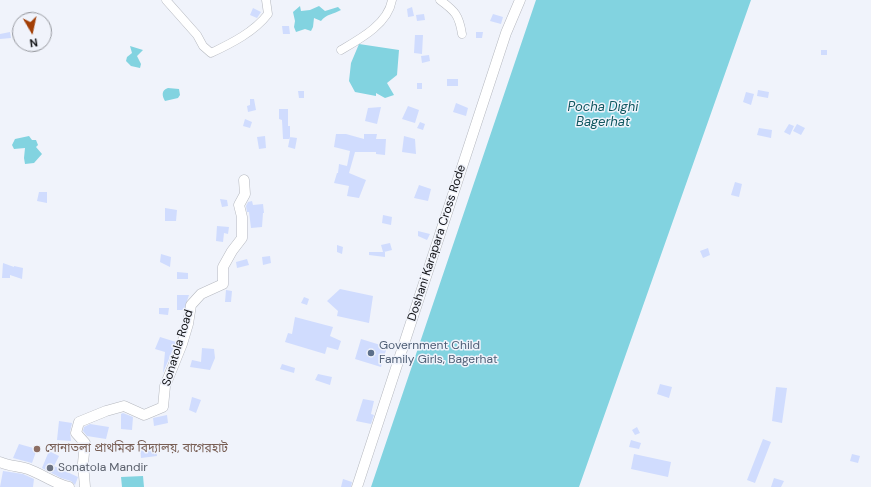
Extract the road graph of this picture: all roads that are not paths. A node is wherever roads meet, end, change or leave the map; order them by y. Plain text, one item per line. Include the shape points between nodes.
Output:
1 (166, 0) edge
2 (266, 0) edge
3 (392, 0) edge
4 (440, 0) edge
5 (520, 0) edge
6 (462, 34) dead end
7 (341, 50) dead end
8 (244, 180) dead end
9 (0, 462) edge
10 (69, 487) edge
11 (85, 487) edge
12 (357, 487) edge

1 - 2 street via 211,53 260,24 268,14
3 - 7 street via 390,8 372,30
4 - 6 street via 453,9
5 - 12 street, Doshani Karapara Cross Rode via 506,33
8 - 11 street, Sonatola Road via 245,194 239,205 242,238 223,267 223,284 201,294 191,305 182,344 166,386 163,407 144,415 124,406 79,422 76,433 85,443
9 - 10 street via 28,469

